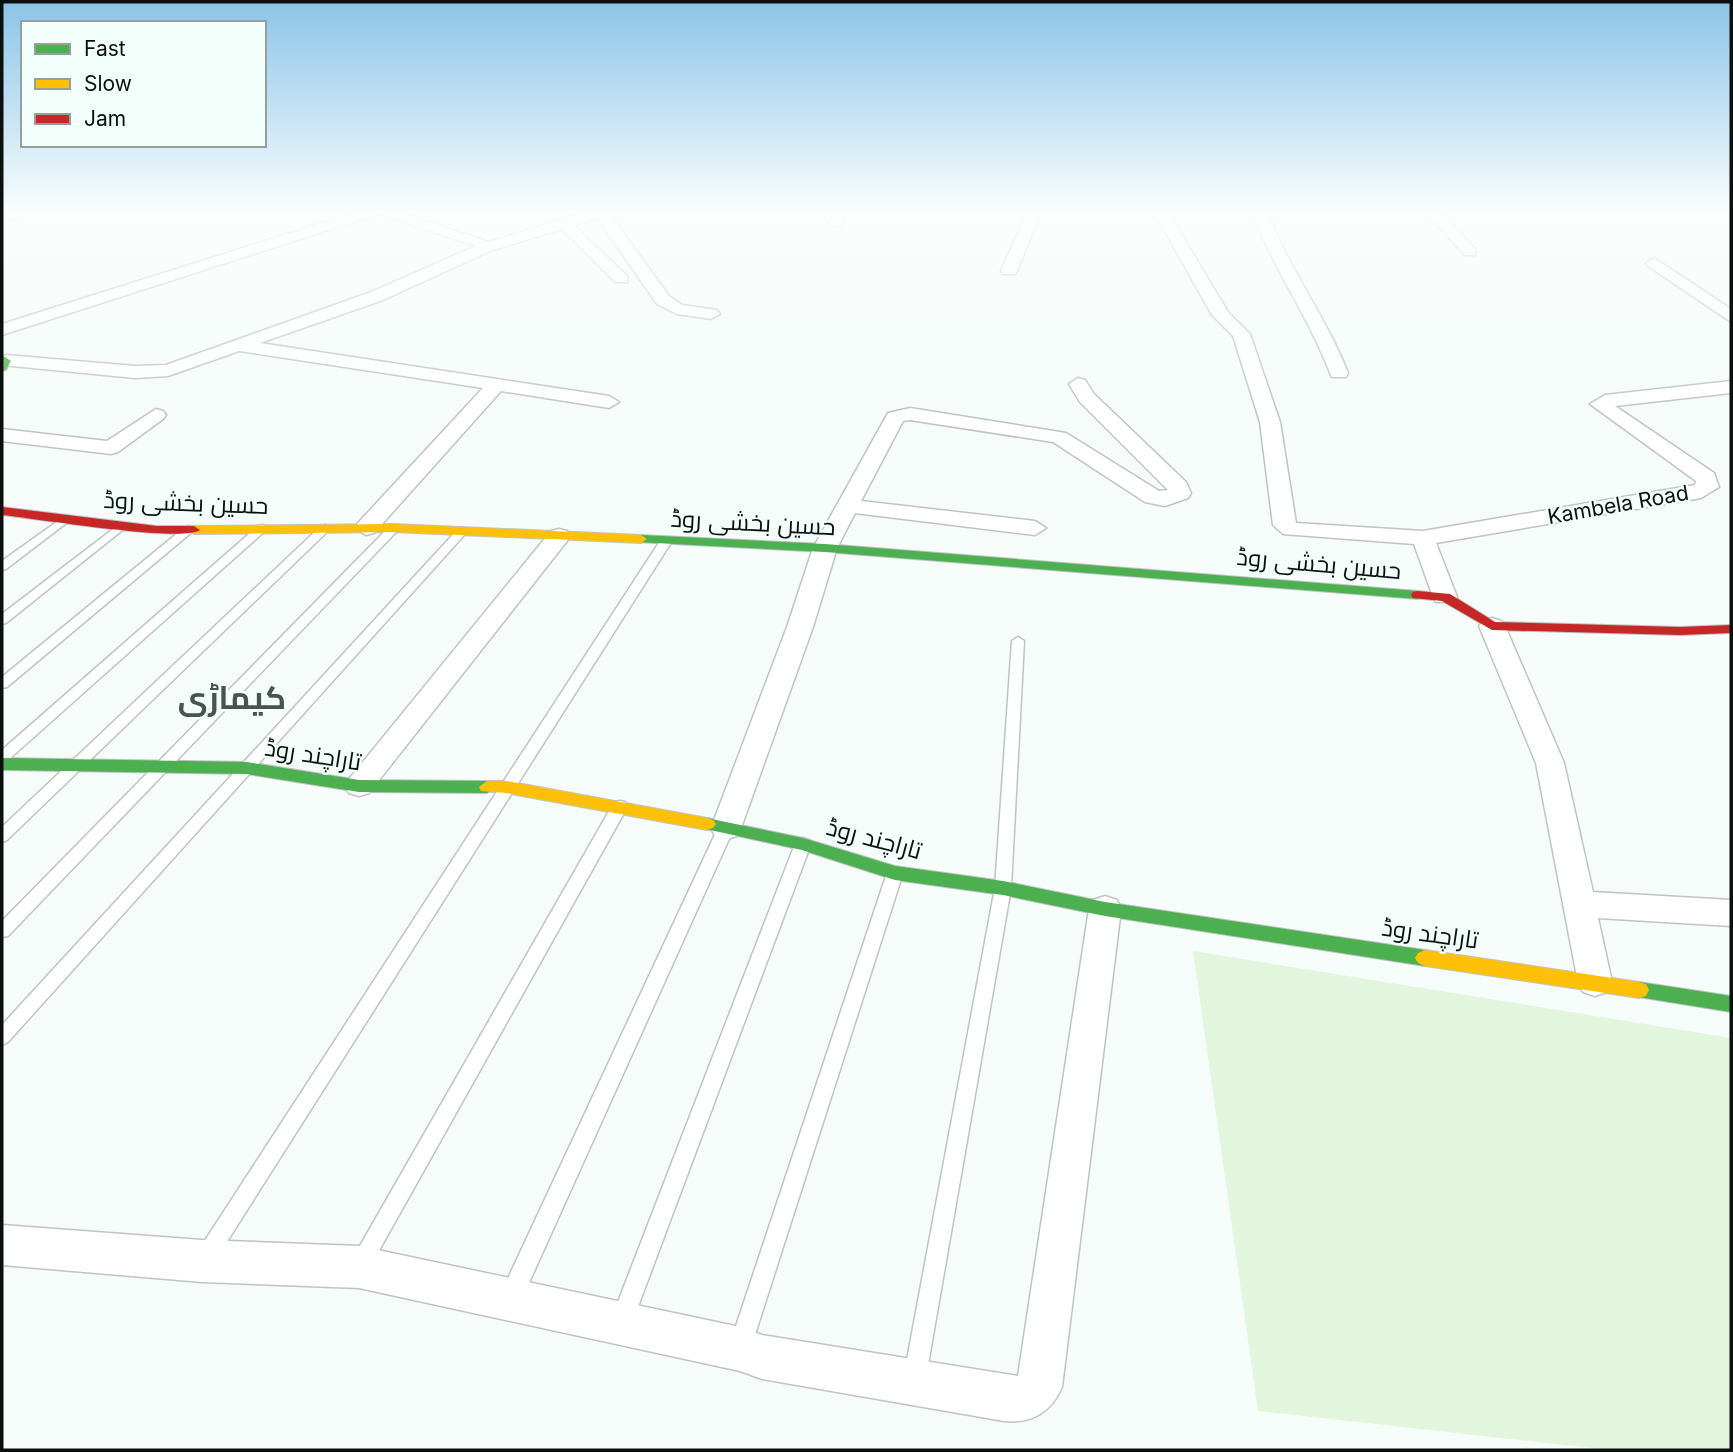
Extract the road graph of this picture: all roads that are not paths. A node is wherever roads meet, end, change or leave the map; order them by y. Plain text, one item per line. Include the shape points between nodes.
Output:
1 (160, 280) edge
2 (414, 280) edge
3 (649, 280) edge
4 (1200, 280) edge
5 (1293, 280) edge
6 (1678, 280) edge
7 (711, 314) dead end
8 (1731, 317) edge
9 (2, 330) edge
10 (236, 345) junction
11 (3, 362) edge
12 (1339, 373) dead end
13 (497, 384) junction
14 (1078, 384) dead end
15 (1731, 387) edge
16 (609, 402) dead end
17 (156, 415) dead end
18 (2, 435) edge
19 (848, 506) junction
20 (3, 513) edge
21 (65, 519) junction
22 (121, 526) junction
23 (262, 528) junction
24 (325, 528) junction
25 (366, 528) junction
26 (394, 528) junction
27 (1035, 528) dead end
28 (189, 529) junction
29 (462, 531) junction
30 (559, 536) junction
31 (1423, 538) junction
32 (666, 541) junction
33 (825, 548) junction
34 (2, 566) edge
35 (1445, 597) junction
36 (2, 620) edge
37 (1492, 626) junction
38 (1731, 629) edge
39 (1018, 641) dead end
40 (2, 684) edge
41 (2, 758) edge
42 (2, 764) edge
43 (77, 765) junction
44 (162, 766) junction
45 (247, 768) junction
46 (359, 786) junction
47 (506, 787) junction
48 (620, 806) junction
49 (726, 828) junction
50 (2, 836) edge
51 (803, 844) junction
52 (895, 873) junction
53 (1003, 888) junction
54 (1580, 904) junction
55 (1105, 909) junction
56 (1731, 913) edge
57 (2, 931) edge
58 (1595, 982) junction
59 (1731, 1003) edge
60 (2, 1037) edge
61 (2, 1245) edge
62 (202, 1261) junction
63 (359, 1267) junction
64 (511, 1297) junction
65 (621, 1323) junction
66 (740, 1349) junction
67 (914, 1384) junction

1 - 9 street
2 - 10 street
3 - 7 street via 663,300 677,309
4 - 31 street via 1221,315 1241,334 1270,422 1284,525
5 - 12 street via 1331,348
6 - 8 street
10 - 11 street via 152,372
10 - 13 street
13 - 16 street
13 - 25 street
14 - 19 street via 1180,493 1165,499 1153,497 1059,437 910,414 895,417
15 - 31 street, Kambela Road via 1600,404 1706,478 1708,487 1701,491
17 - 18 street via 111,448
19 - 27 street
19 - 33 street
20 - 21 street, حسین بخشی روڈ
21 - 22 street, حسین بخشی روڈ
21 - 34 lane
22 - 28 street, حسین بخشی روڈ
22 - 36 lane
23 - 24 street, حسین بخشی روڈ
23 - 28 street, حسین بخشی روڈ
23 - 41 lane
24 - 25 street, حسین بخشی روڈ
24 - 43 lane
25 - 26 street, حسین بخشی روڈ
26 - 29 street, حسین بخشی روڈ
26 - 44 lane
28 - 40 lane
29 - 30 street, حسین بخشی روڈ
29 - 45 lane
30 - 32 street, حسین بخشی روڈ
30 - 46 street
31 - 35 street
32 - 33 street, حسین بخشی روڈ
32 - 47 lane
33 - 35 street, حسین بخشی روڈ
33 - 49 street
35 - 37 street, حسین بخشی روڈ
37 - 38 street
37 - 54 street via 1550,763
39 - 53 lane
42 - 43 street, تاراچند روڈ
43 - 44 street, تاراچند روڈ
43 - 50 lane
44 - 45 street, تاراچند روڈ
44 - 57 lane
45 - 46 street, تاراچند روڈ
45 - 60 lane
46 - 47 street, تاراچند روڈ
47 - 48 street, تاراچند روڈ
47 - 62 lane
48 - 49 street, تاراچند روڈ
48 - 63 lane
49 - 51 street, تاراچند روڈ
49 - 64 lane
51 - 52 street, تاراچند روڈ
51 - 65 lane
52 - 53 street, تاراچند روڈ
52 - 66 lane
53 - 55 street, تاراچند روڈ
53 - 67 lane
54 - 56 street
54 - 58 street
55 - 58 street, تاراچند روڈ
55 - 67 street via 1039,1387 1031,1397 1019,1400
58 - 59 street, تاراچند روڈ
61 - 62 street
62 - 63 street
63 - 64 street
64 - 65 street
65 - 66 street
66 - 67 street via 762,1357

